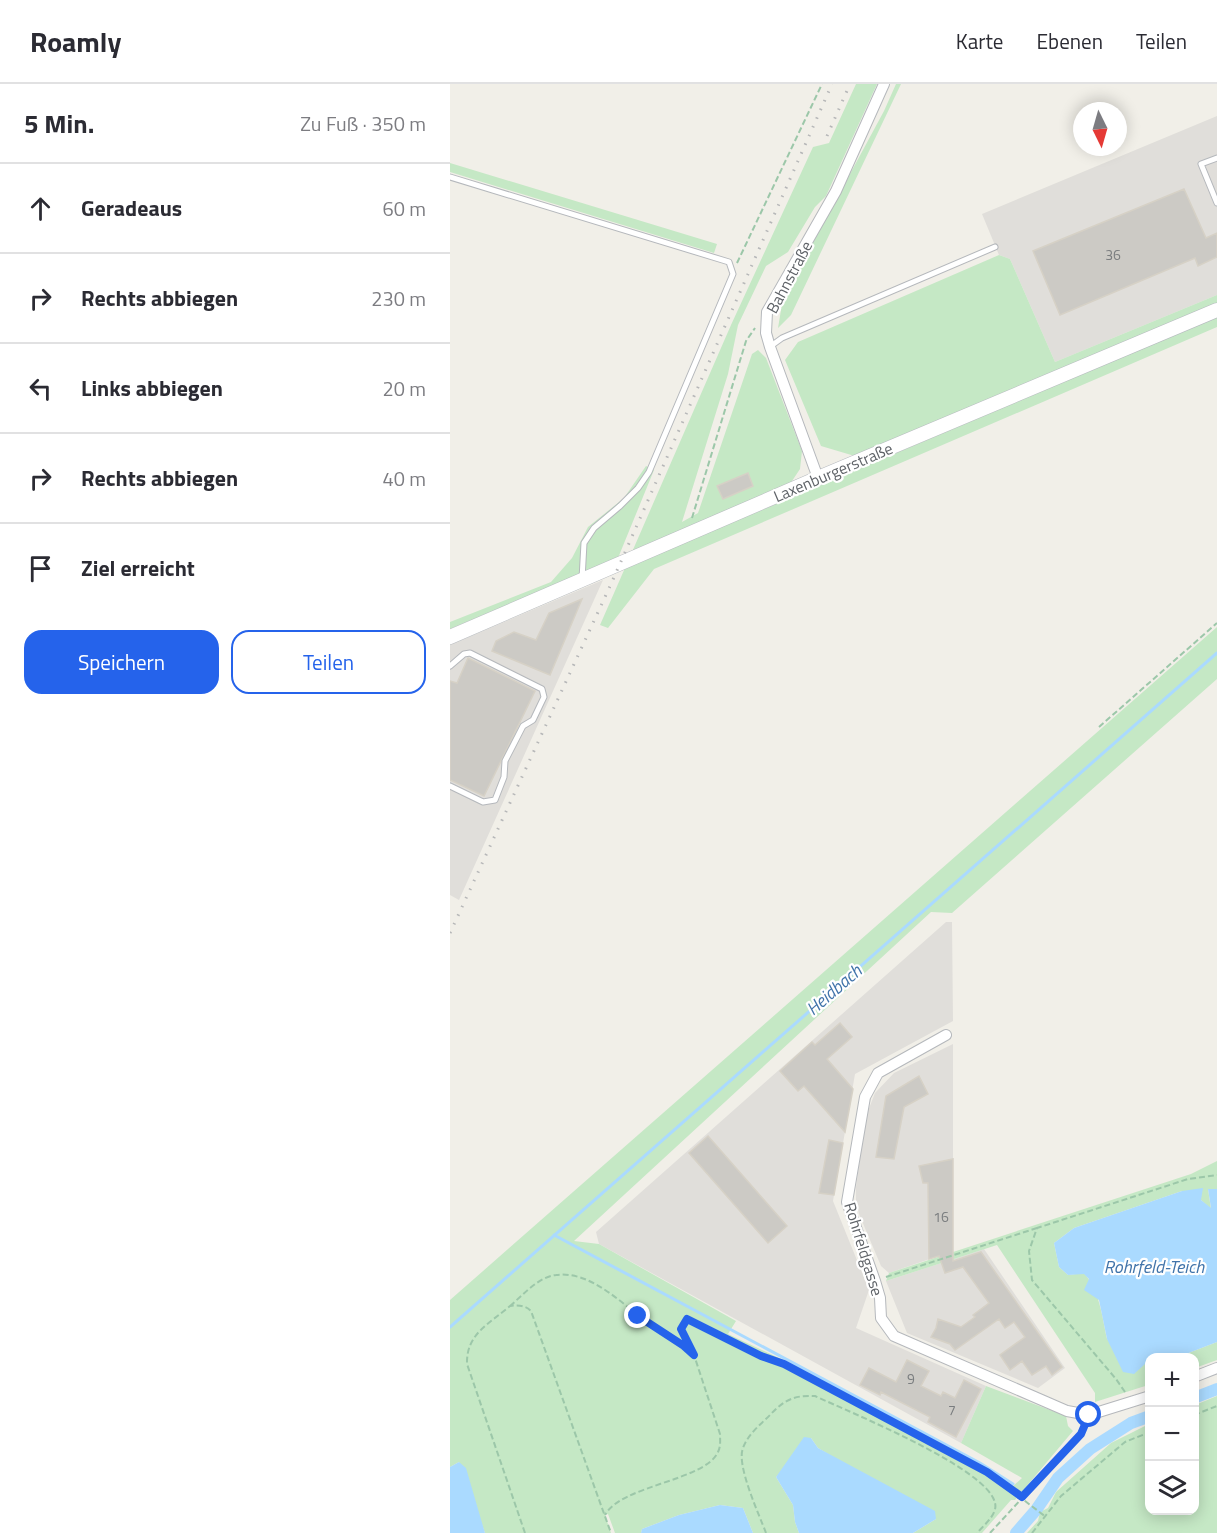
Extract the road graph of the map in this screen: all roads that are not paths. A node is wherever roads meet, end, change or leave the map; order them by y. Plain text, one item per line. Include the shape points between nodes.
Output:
1 (884, 84) edge
2 (1217, 158) edge
3 (450, 177) edge
4 (1217, 203) edge
5 (995, 247) dead end
6 (1217, 310) edge
7 (770, 347) junction
8 (818, 478) junction
9 (582, 581) junction
10 (450, 638) edge
11 (450, 666) edge
12 (450, 786) edge
13 (946, 1035) dead end
14 (1217, 1368) edge
15 (1199, 1375) edge
16 (1145, 1398) edge

1 - 7 street, Bahnstraße via 836,191 767,312
2 - 4 lane via 1201,164
3 - 9 lane via 729,262 733,274 649,471 638,488 594,528 584,543
5 - 7 lane via 782,338
6 - 8 street, Laxenburgerstraße
7 - 8 street, Bahnstraße
8 - 9 street, Laxenburgerstraße
9 - 10 street, Laxenburgerstraße
11 - 12 lane via 464,654 470,654 542,689 544,697 505,761 504,777 495,800 483,802
13 - 16 street, Rohrfeldgasse via 878,1073 865,1097 847,1202 880,1298 881,1318 894,1336 1067,1411 1089,1415
14 - 15 street

